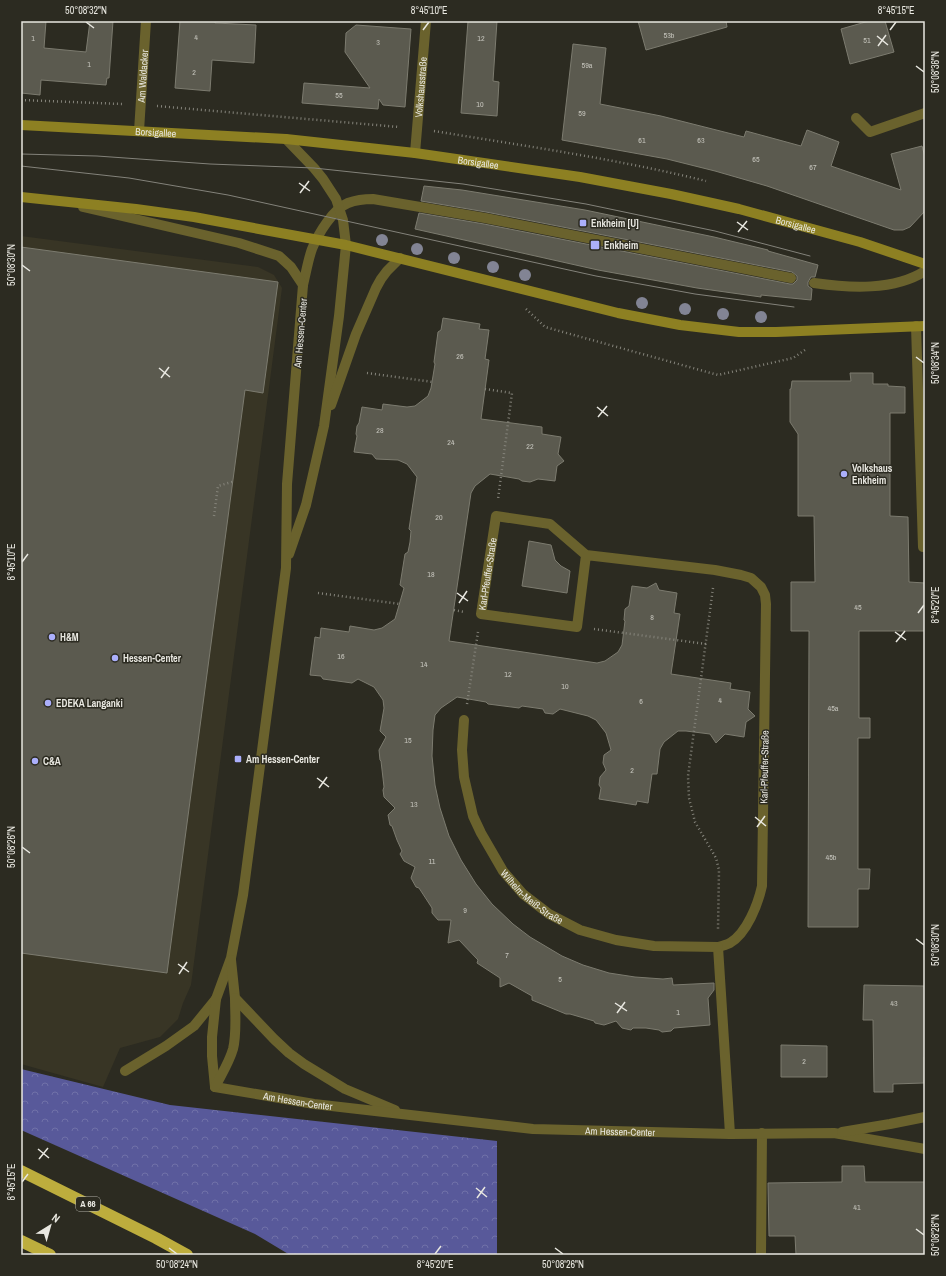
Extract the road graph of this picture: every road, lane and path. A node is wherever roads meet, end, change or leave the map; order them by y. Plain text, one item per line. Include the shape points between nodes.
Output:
1 (146, 21) edge
2 (426, 21) edge
3 (925, 113) edge
4 (856, 118) dead end
5 (21, 125) edge
6 (139, 131) junction
7 (286, 139) junction
8 (415, 153) junction
9 (21, 197) edge
10 (48, 199) junction
11 (340, 208) junction
12 (317, 239) junction
13 (346, 245) junction
14 (400, 258) junction
15 (925, 264) edge
16 (925, 270) edge
17 (791, 278) dead end
18 (814, 283) dead end
19 (303, 285) junction
20 (921, 326) edge
21 (545, 327) dead end
22 (806, 349) dead end
23 (367, 373) dead end
24 (433, 382) dead end
25 (485, 389) dead end
26 (324, 426) junction
27 (235, 481) dead end
28 (214, 516) dead end
29 (496, 516) junction
30 (923, 547) dead end
31 (586, 555) junction
32 (286, 562) junction
33 (715, 570) junction
34 (318, 593) dead end
35 (400, 604) dead end
36 (481, 614) junction
37 (577, 627) junction
38 (706, 644) junction
39 (464, 720) joint
40 (718, 948) junction
41 (231, 958) junction
42 (235, 998) junction
43 (216, 999) junction
44 (125, 1071) dead end
45 (215, 1087) junction
46 (406, 1115) junction
47 (925, 1117) edge
48 (762, 1133) junction
49 (730, 1134) junction
50 (834, 1134) junction
51 (925, 1149) edge
52 (21, 1171) edge
53 (21, 1241) edge
54 (50, 1255) edge
55 (187, 1255) edge
56 (761, 1255) edge

1 - 6 street, Am Waldacker
2 - 8 street, Volkshausstraße
3 - 4 street via 870,132
5 - 6 main road, Borsigallee
6 - 7 main road, Borsigallee
7 - 8 main road, Borsigallee
7 - 11 street, Am Hessen-Center via 323,179
8 - 15 main road, Borsigallee via 580,177 671,194 739,209 860,242
9 - 10 main road
10 - 12 main road via 136,208
10 - 19 street, Am Hessen-Center via 238,243 279,256 291,267
11 - 12 street
11 - 13 street, Am Hessen-Center
11 - 17 street via 347,203 364,199 407,204
12 - 13 main road
12 - 19 street
13 - 14 main road
13 - 26 street, Am Hessen-Center
14 - 20 main road via 618,313 739,332
14 - 26 street, Am Hessen-Center via 376,288 356,334
16 - 18 street via 904,281 879,285 851,287
19 - 32 street, Am Hessen-Center via 287,484
20 - 30 street
21 - 22 path via 718,375 793,358
23 - 24 path
25 - 29 path via 512,393
26 - 32 street, Am Hessen-Center via 306,505
27 - 28 path via 218,486
29 - 31 street via 550,524
29 - 36 street, Karl-Pfeuffer-Straße
31 - 33 street, Karl-Pfeuffer-Straße
31 - 37 street
32 - 41 street, Am Hessen-Center via 243,895
33 - 38 path
33 - 40 street, Karl-Pfeuffer-Straße via 741,575 757,582 765,595 766,604 762,886 755,908 742,931 731,942
34 - 35 path
36 - 37 street, Karl-Pfeuffer-Straße
36 - 39 path
37 - 38 path
38 - 40 path via 688,786 695,822 716,858 719,870
39 - 40 street, Wilhelm-Meiß-Straße via 464,776 473,816 503,871 523,894 549,914 580,930 616,940 654,946
40 - 49 street
41 - 42 street, Am Hessen-Center
41 - 43 street, Am Hessen-Center
42 - 45 street, Am Hessen-Center via 232,1050
42 - 46 street, Am Hessen-Center via 274,1039 304,1064 345,1089
43 - 44 street via 194,1026
43 - 45 street, Am Hessen-Center via 212,1037
45 - 46 street, Am Hessen-Center via 314,1104
46 - 49 street, Am Hessen-Center via 533,1129
47 - 50 street, Am Hessen-Center
48 - 49 street, Am Hessen-Center
48 - 50 street, Am Hessen-Center
48 - 56 street
50 - 51 street, Am Hessen-Center
52 - 55 highway, A 66
53 - 54 highway

